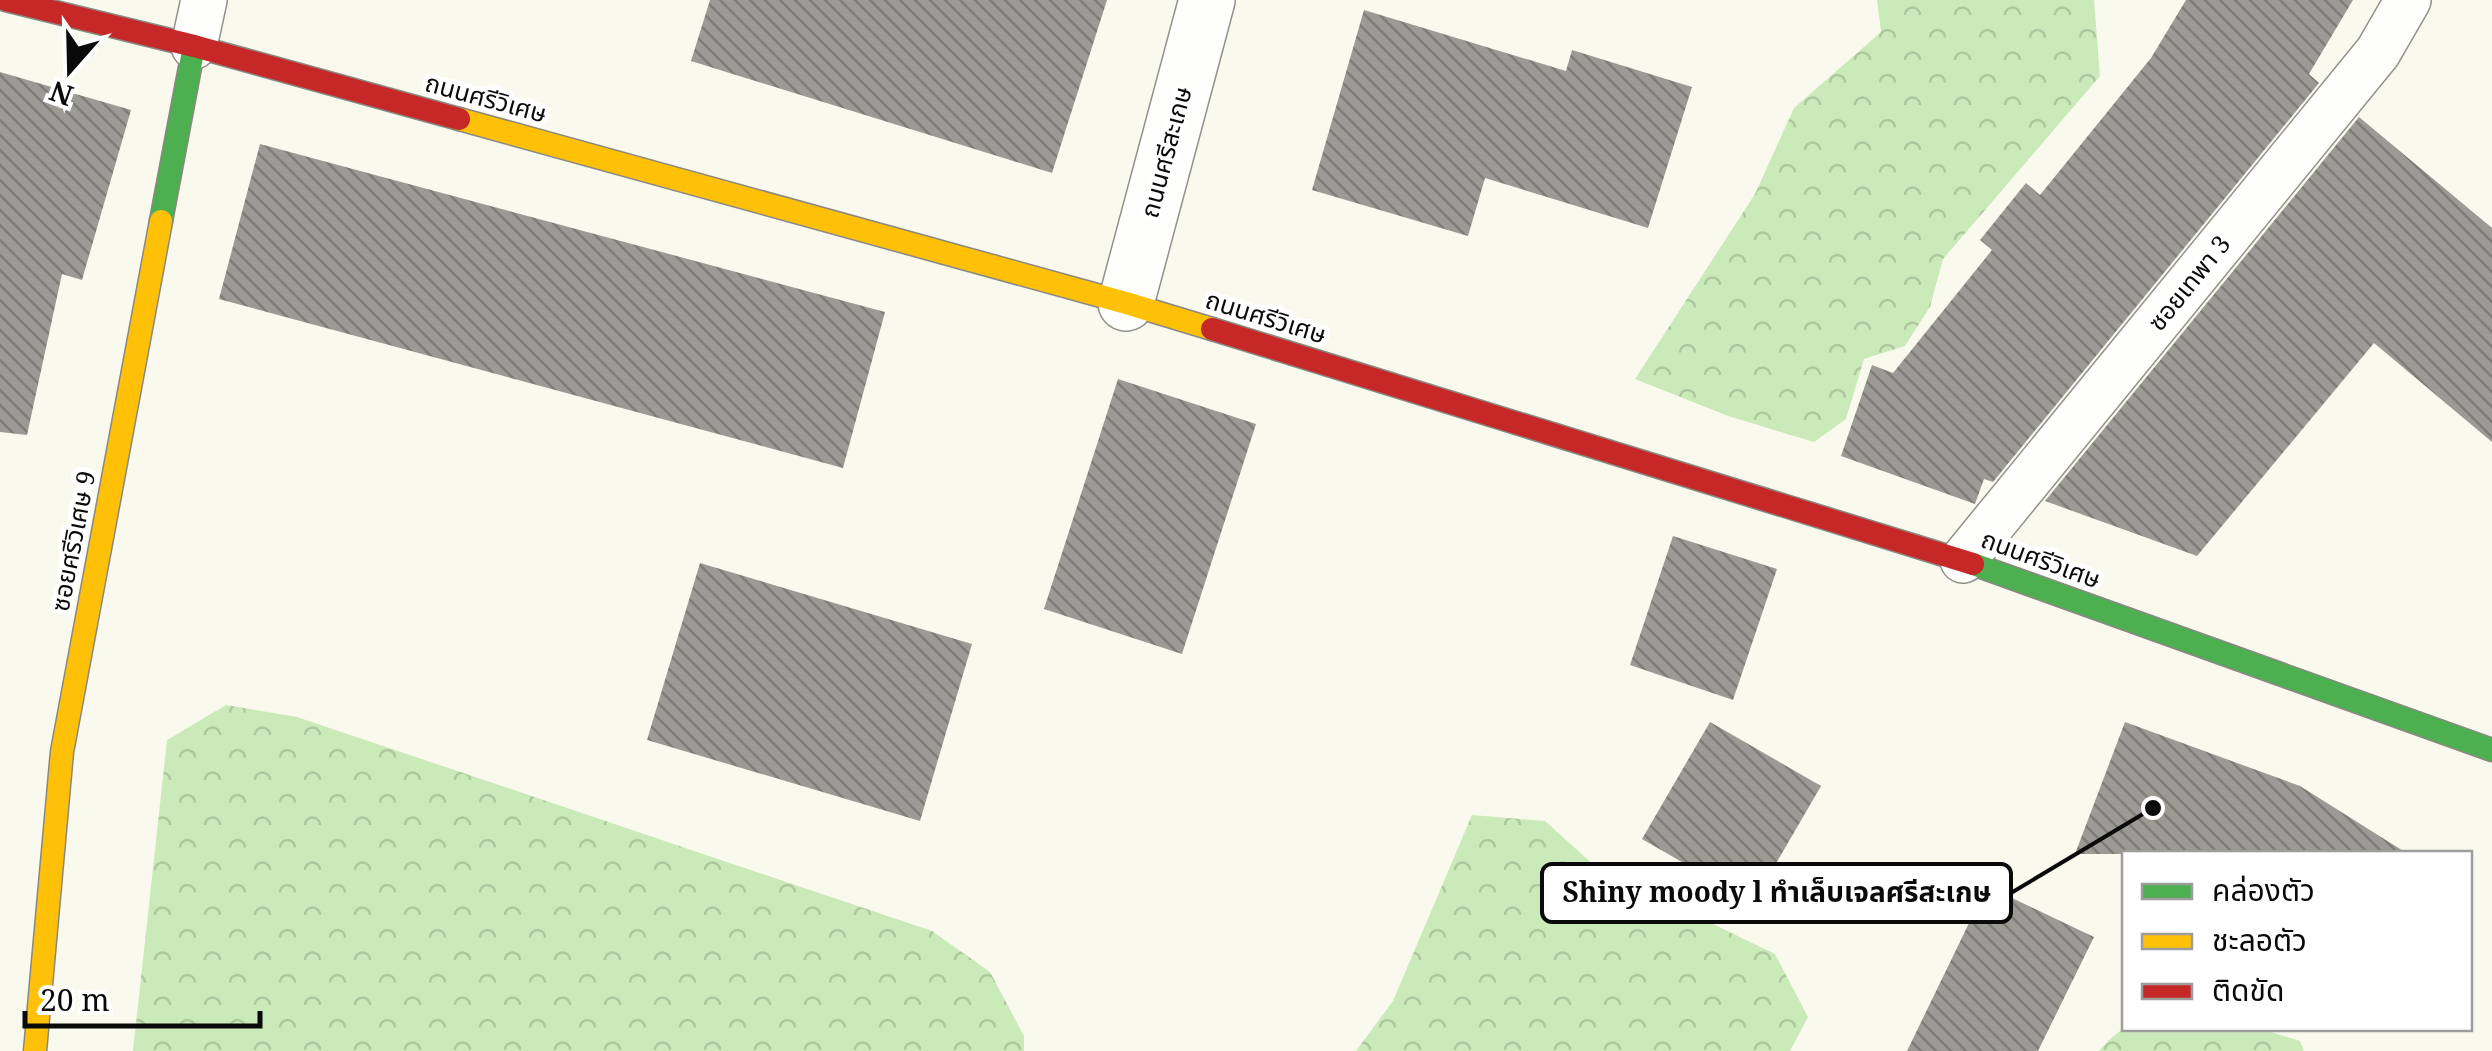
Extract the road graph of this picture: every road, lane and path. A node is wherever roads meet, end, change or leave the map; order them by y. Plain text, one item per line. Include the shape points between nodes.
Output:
1 (6, 0) edge
2 (204, 0) edge
3 (1207, 0) edge
4 (2408, 0) edge
5 (194, 46) junction
6 (1126, 303) junction
7 (1963, 560) junction
8 (2492, 750) edge
9 (35, 1051) edge

1 - 5 street, ถนนศรีวิเศษ
2 - 5 lane
3 - 6 street, ถนนศรีสะเกษ
4 - 7 lane, ซอยเทพา 3 via 2378,52
5 - 6 street, ถนนศรีวิเศษ
5 - 9 street, ซอยศรีวิเศษ 9 via 62,752
6 - 7 street, ถนนศรีวิเศษ
7 - 8 street, ถนนศรีวิเศษ

